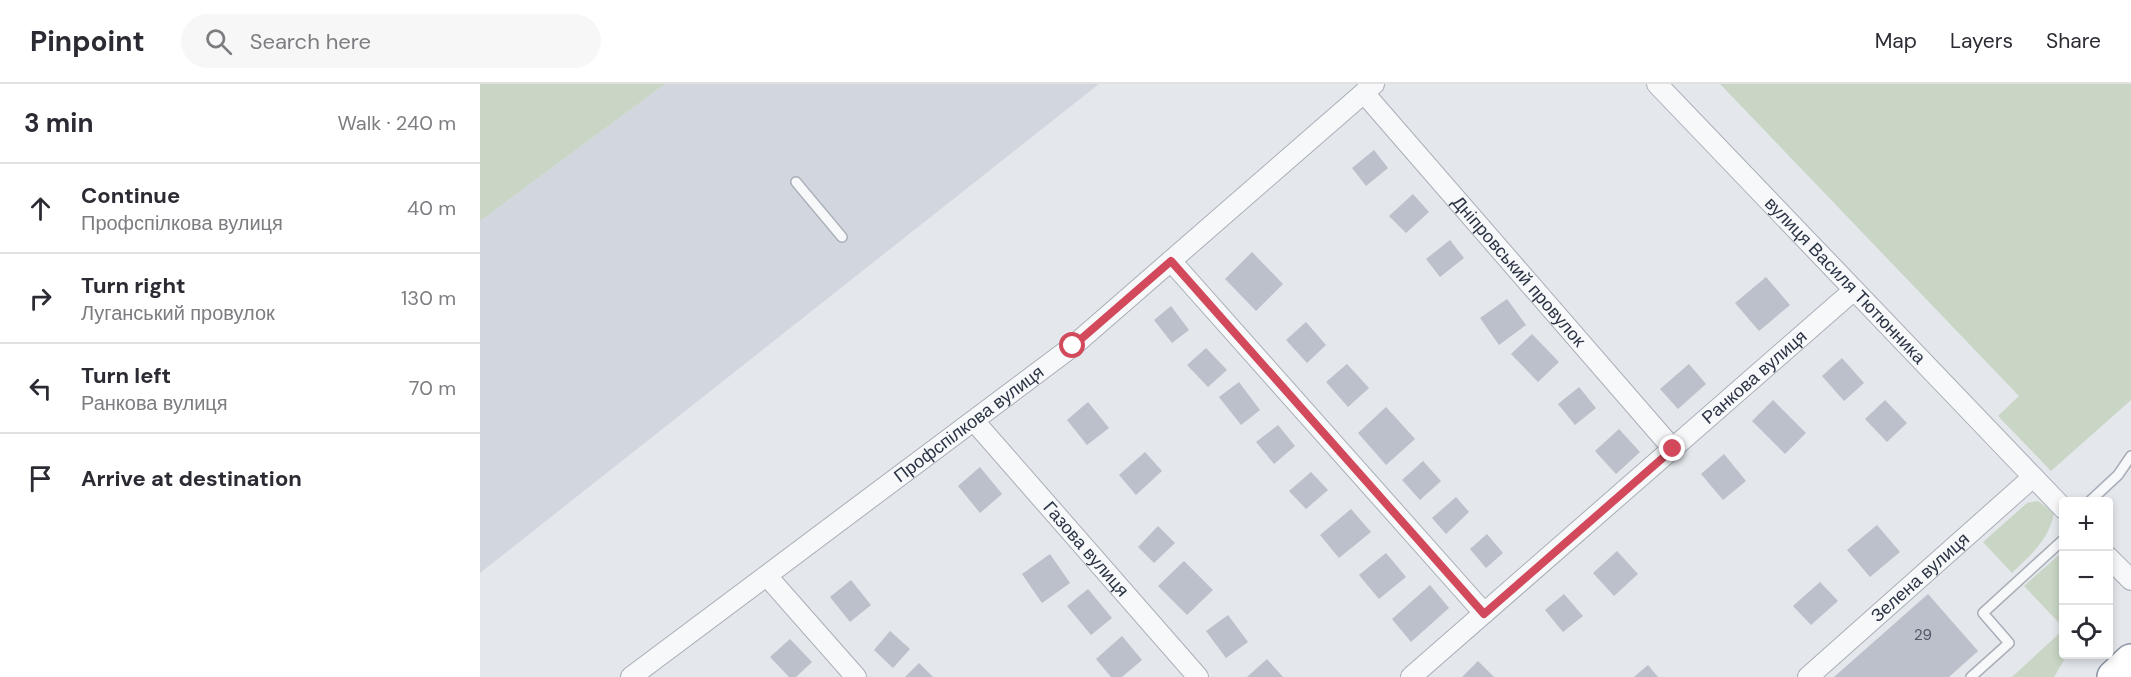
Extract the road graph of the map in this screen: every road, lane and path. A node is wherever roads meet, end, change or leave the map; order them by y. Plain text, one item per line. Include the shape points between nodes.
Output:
1 (1657, 84) edge
2 (1369, 88) edge
3 (796, 182) dead end
4 (842, 237) dead end
5 (1171, 261) junction
6 (1854, 290) junction
7 (974, 420) junction
8 (1673, 449) junction
9 (2131, 456) edge
10 (2131, 472) edge
11 (2118, 475) junction
12 (2033, 477) junction
13 (2093, 497) edge
14 (2059, 505) edge
15 (2059, 544) edge
16 (2113, 561) edge
17 (766, 576) junction
18 (2131, 580) edge
19 (1484, 614) junction
20 (2131, 661) edge
21 (631, 677) edge
22 (855, 677) edge
23 (1198, 677) edge
24 (1412, 677) edge
25 (1808, 677) edge
26 (1971, 677) edge
27 (2114, 677) edge

1 - 6 street, вулиця Василя Тютюнника
2 - 5 street, Профспілкова вулиця
2 - 8 street, Дніпровський провулок
3 - 4 lane
5 - 7 street, Профспілкова вулиця via 1073,346
5 - 19 street
6 - 8 street, Ранкова вулиця
6 - 12 street, вулиця Василя Тютюнника
7 - 17 street, Профспілкова вулиця
7 - 23 street, Газова вулиця
8 - 19 street, Ранкова вулиця
9 - 11 lane
10 - 11 lane
11 - 13 lane
12 - 14 street, вулиця Василя Тютюнника
12 - 25 street, Зелена вулиця
15 - 26 lane via 1983,613 2009,643
16 - 18 street
17 - 21 street, Профспілкова вулиця
17 - 22 street
19 - 24 street, Ранкова вулиця
20 - 27 highway

